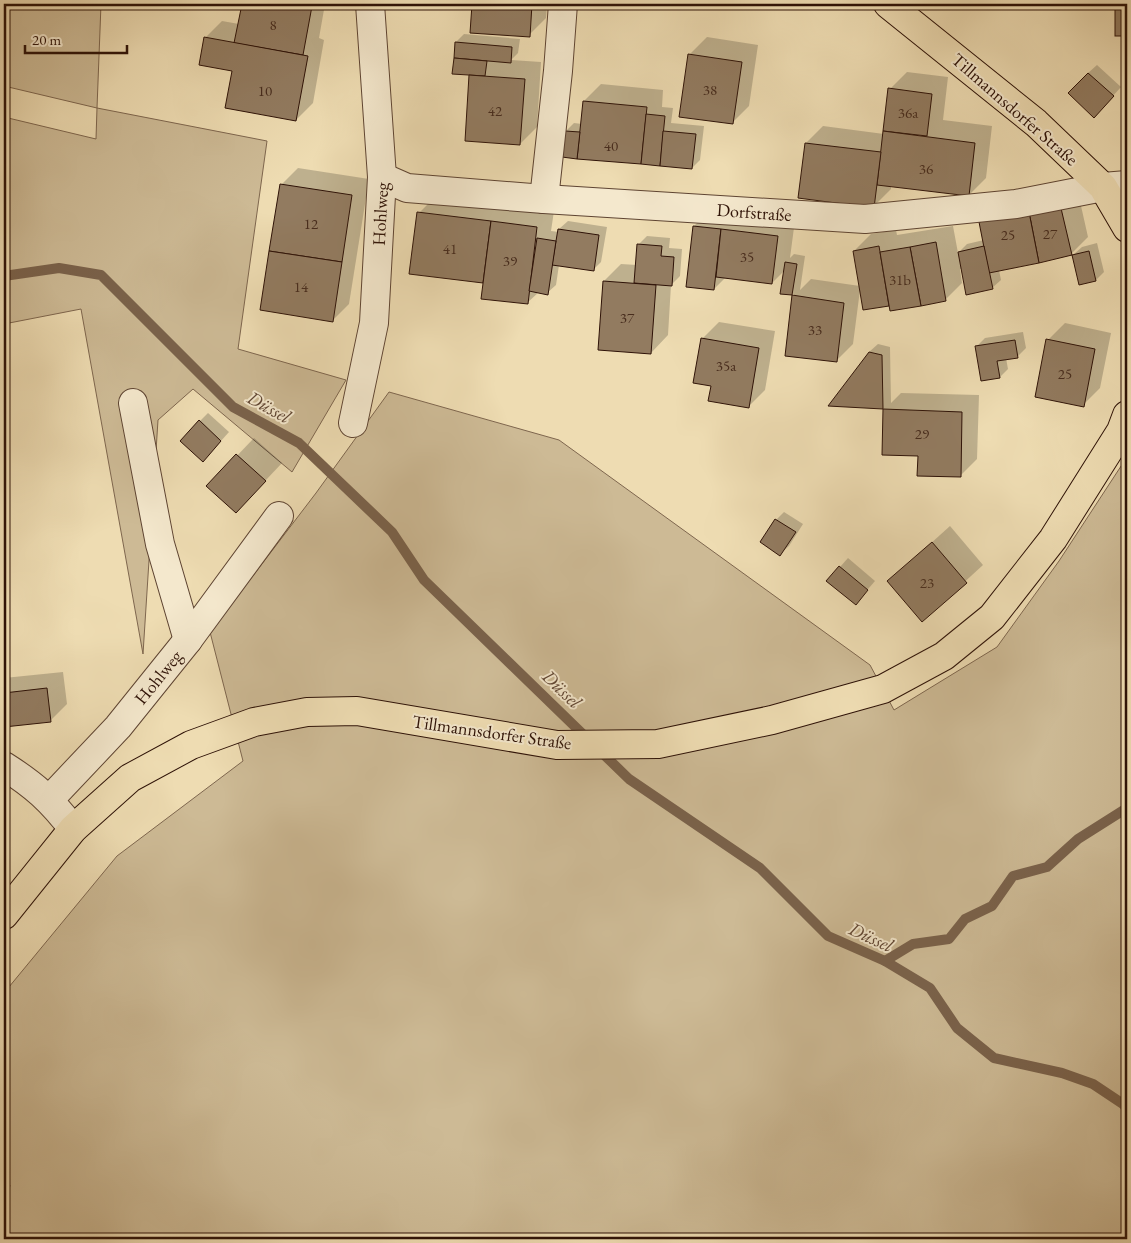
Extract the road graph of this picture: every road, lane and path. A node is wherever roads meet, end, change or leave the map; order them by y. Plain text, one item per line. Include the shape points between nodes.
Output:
1 (370, 4) edge
2 (562, 4) edge
3 (888, 4) edge
4 (382, 177) junction
5 (1115, 186) edge
6 (544, 199) junction
7 (1127, 228) edge
8 (132, 403) dead end
9 (1127, 415) edge
10 (353, 423) dead end
11 (279, 516) dead end
12 (188, 640) junction
13 (4, 766) edge
14 (49, 800) junction
15 (73, 829) junction
16 (4, 915) edge

1 - 4 street, Hohlweg
2 - 6 street
3 - 5 main road, Tillmannsdorfer Straße
4 - 6 street, Dorfstraße via 408,188
4 - 10 street, Hohlweg via 374,323
5 - 6 street, Dorfstraße via 1016,204 865,219
5 - 7 main road, Tillmannsdorfer Straße
8 - 12 street via 160,544
9 - 15 main road, Tillmannsdorfer Straße via 1121,431 1053,539 992,617 944,656 883,690 772,720 658,744 556,745 357,711 307,712 254,722 192,745 130,778
11 - 12 street, Hohlweg
12 - 14 street, Hohlweg via 118,727
13 - 14 street
14 - 15 street
15 - 16 main road, Tillmannsdorfer Straße

